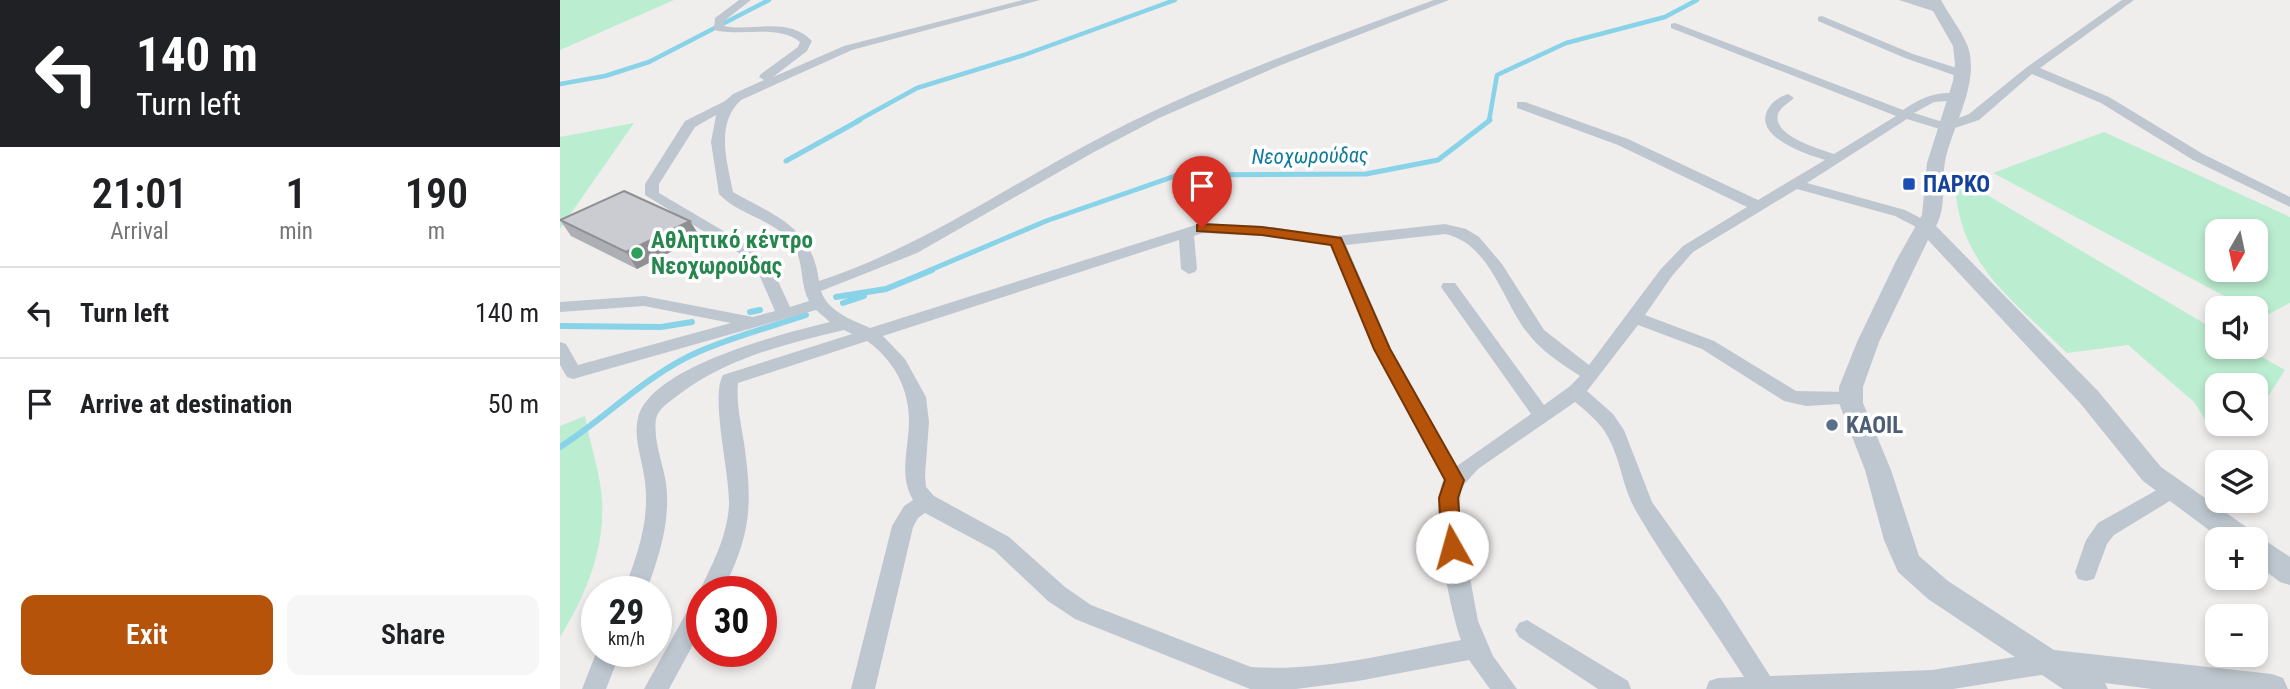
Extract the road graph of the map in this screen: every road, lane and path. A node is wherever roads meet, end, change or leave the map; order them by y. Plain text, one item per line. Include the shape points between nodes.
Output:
1 (746, 0) edge
2 (1035, 0) edge
3 (1444, 0) edge
4 (1906, 0) edge
5 (2129, 0) edge
6 (1936, 4) edge
7 (1822, 19) dead end
8 (1675, 26) dead end
9 (2031, 69) junction
10 (1962, 74) junction
11 (1955, 97) junction
12 (1788, 98) dead end
13 (731, 101) junction
14 (1521, 105) dead end
15 (1903, 114) junction
16 (1946, 127) junction
17 (1835, 159) junction
18 (1797, 184) junction
19 (2290, 203) edge
20 (1760, 207) junction
21 (1925, 226) junction
22 (1186, 232) junction
23 (1336, 241) junction
24 (1189, 269) dead end
25 (1449, 287) dead end
26 (816, 296) junction
27 (560, 307) edge
28 (785, 314) junction
29 (1633, 317) junction
30 (757, 321) junction
31 (844, 324) junction
32 (867, 334) junction
33 (560, 348) edge
34 (1591, 375) junction
35 (1576, 392) junction
36 (1850, 398) junction
37 (1543, 417) junction
38 (1455, 480) junction
39 (2171, 490) junction
40 (926, 502) junction
41 (2225, 527) edge
42 (2268, 557) edge
43 (2086, 572) dead end
44 (2290, 573) edge
45 (640, 576) edge
46 (718, 576) edge
47 (1527, 629) dead end
48 (686, 635) edge
49 (1475, 648) junction
50 (2047, 663) junction
51 (603, 667) edge
52 (1278, 684) edge
53 (1763, 687) junction
54 (594, 689) edge
55 (656, 689) edge
56 (863, 689) edge
57 (1505, 689) edge
58 (1619, 689) edge
59 (1718, 689) edge
60 (2092, 689) edge
61 (2272, 689) edge

1 - 13 street via 719,20 718,28 791,32 806,41 791,59
2 - 13 street via 848,48
3 - 26 street via 1269,66 1139,123 911,251
4 - 6 street
5 - 9 street
6 - 10 street via 1960,46
7 - 10 street
8 - 15 street
9 - 16 street via 1974,117
9 - 19 street via 2105,100 2198,157
10 - 11 street
11 - 15 street via 1938,96
11 - 16 street
12 - 17 street via 1772,112 1769,121 1773,129
13 - 26 street via 718,136 726,194 794,234 807,260
13 - 28 street via 690,124 652,184 652,195 748,252 765,271
14 - 20 street via 1623,142
15 - 16 street
15 - 17 street
16 - 21 street via 1933,178 1933,210
17 - 18 street
18 - 20 street
18 - 21 street via 1908,215
20 - 29 street via 1688,249
21 - 36 street via 1868,342
21 - 39 street via 2052,357
22 - 23 street via 1223,228
22 - 24 street
22 - 32 street
23 - 34 street via 1460,231 1473,239 1497,269 1537,334
23 - 38 street via 1382,349
25 - 37 street
26 - 28 street
26 - 31 street
27 - 30 street via 644,301
28 - 30 street
29 - 34 street
29 - 36 street via 1708,345 1791,396
30 - 33 street via 573,373
31 - 32 street
31 - 45 street via 723,358 695,373 651,410 647,425 656,508
32 - 40 street via 889,352 916,393 921,421 915,488
32 - 46 street via 729,379 740,520
34 - 35 street
35 - 37 street
35 - 53 street via 1617,435 1644,506
36 - 50 street via 1908,564 1938,590
37 - 38 street via 1471,464
38 - 49 street via 1448,498 1448,518
39 - 41 street
39 - 43 street via 2106,529 2097,540
40 - 52 street via 997,541 1055,595 1083,612
40 - 56 street via 911,512 902,526
42 - 44 street
47 - 58 street
48 - 55 street
49 - 52 street
49 - 57 street
50 - 53 street via 1932,681
50 - 60 street
50 - 61 street
51 - 54 street
53 - 59 street

